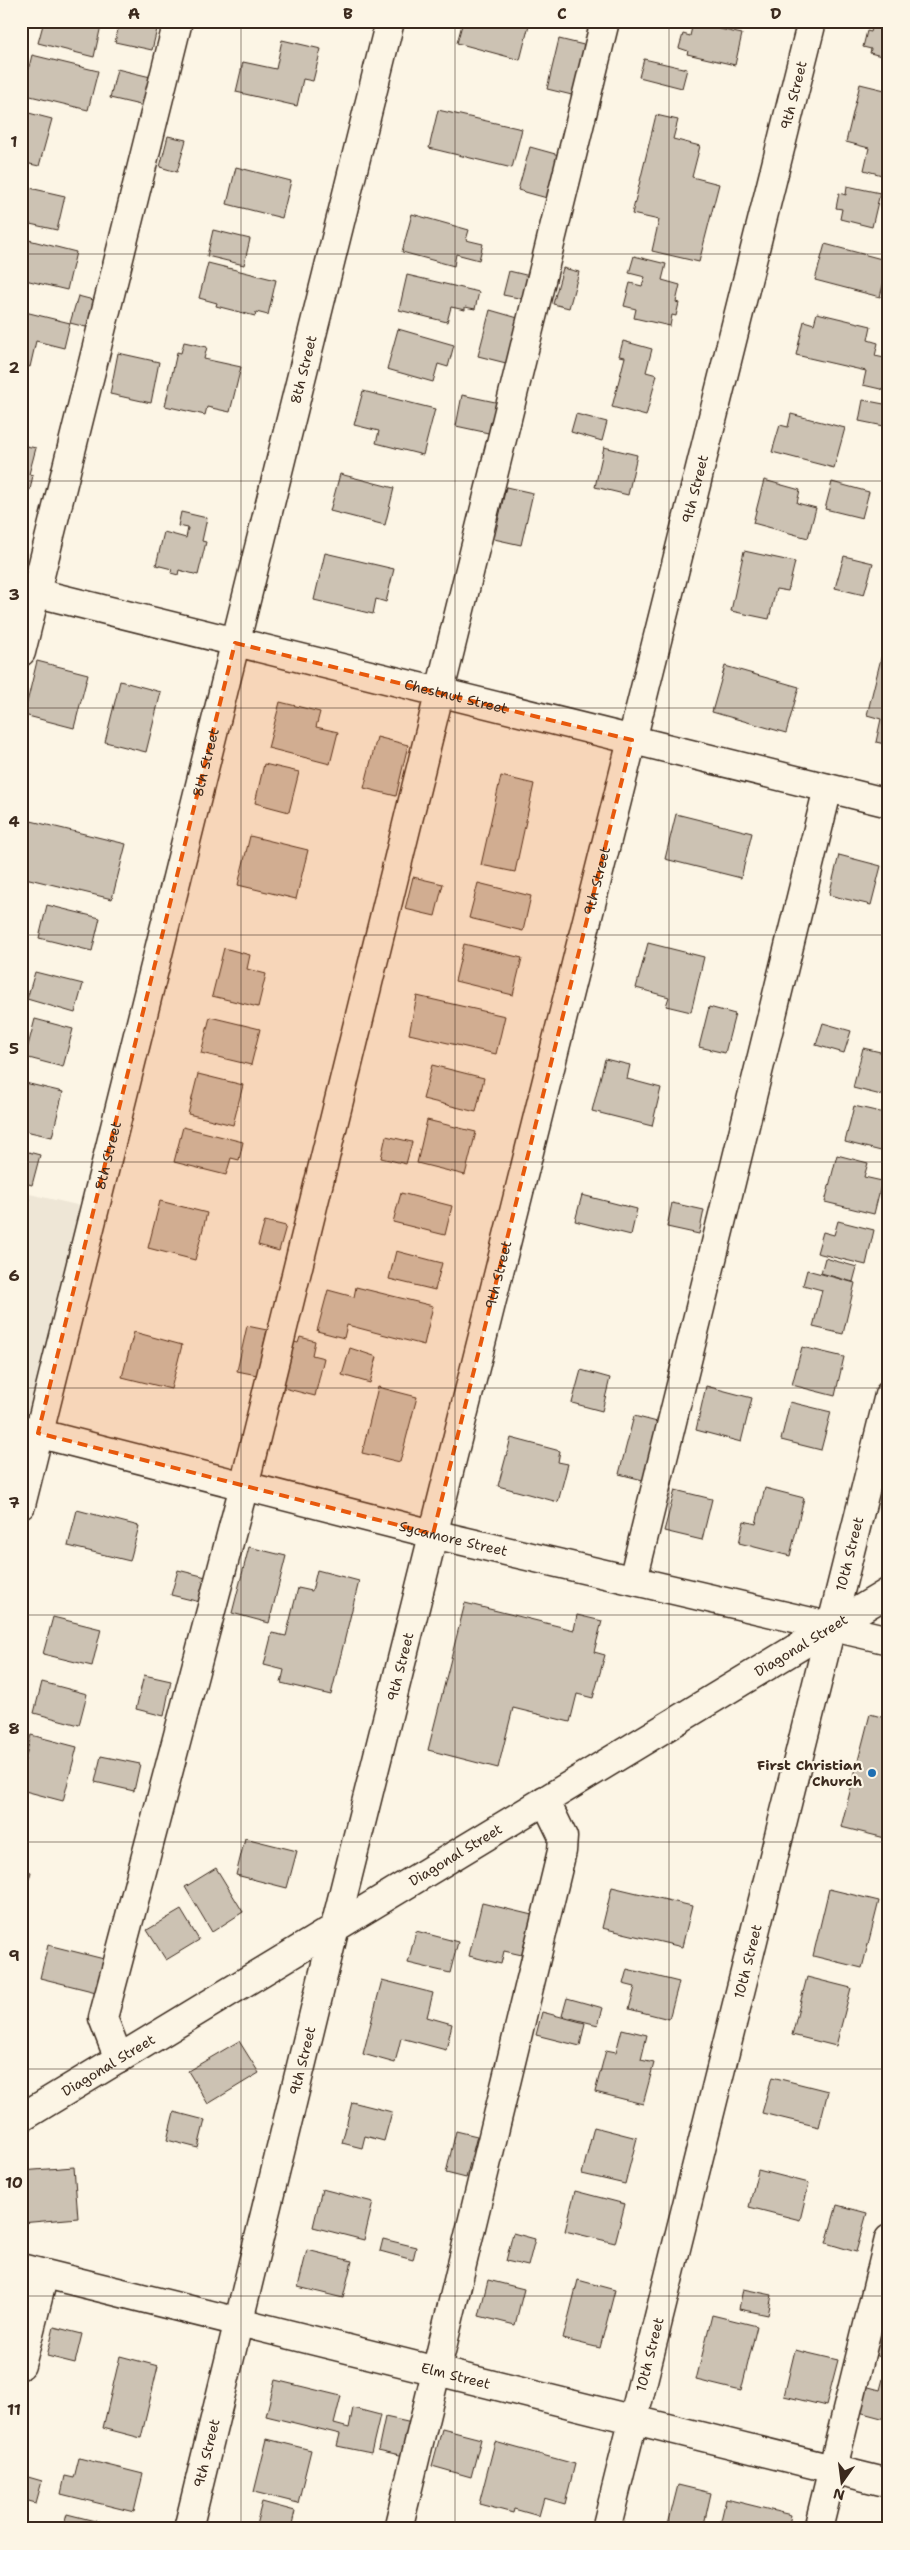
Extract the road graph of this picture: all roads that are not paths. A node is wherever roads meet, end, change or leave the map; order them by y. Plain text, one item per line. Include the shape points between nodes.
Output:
1 (178, 21) edge
2 (390, 21) edge
3 (605, 21) edge
4 (812, 21) edge
5 (29, 591) edge
6 (235, 643) junction
7 (21, 652) edge
8 (440, 692) junction
9 (632, 740) junction
10 (828, 788) junction
11 (889, 803) edge
12 (889, 1395) edge
13 (30, 1431) edge
14 (244, 1486) junction
15 (21, 1505) edge
16 (433, 1534) junction
17 (633, 1580) junction
18 (889, 1592) edge
19 (832, 1626) junction
20 (889, 1640) edge
21 (545, 1800) junction
22 (335, 1927) junction
23 (119, 2058) junction
24 (21, 2118) edge
25 (889, 2239) edge
26 (32, 2271) edge
27 (238, 2321) junction
28 (21, 2365) edge
29 (437, 2371) junction
30 (633, 2420) junction
31 (832, 2469) junction
32 (889, 2483) edge
33 (188, 2529) edge
34 (398, 2529) edge
35 (606, 2529) edge
36 (818, 2529) edge

1 - 5 street
2 - 6 street, 8th Street
3 - 8 street
4 - 9 street, 9th Street
5 - 6 street, Chestnut Street
5 - 7 street
6 - 8 street, Chestnut Street
6 - 13 street, 8th Street
8 - 9 street, Chestnut Street
8 - 14 street
9 - 10 street, Chestnut Street
9 - 16 street, 9th Street
10 - 11 street, Chestnut Street
10 - 17 street
12 - 19 street, 10th Street
13 - 14 street, Sycamore Street
13 - 15 street, 8th Street
14 - 16 street, Sycamore Street
14 - 23 street via 103,2018
16 - 17 street, Sycamore Street
16 - 22 street, 9th Street
17 - 19 street, Sycamore Street
18 - 19 street, Diagonal Street
19 - 20 street, Sycamore Street
19 - 21 street, Diagonal Street
19 - 30 street, 10th Street
21 - 22 street, Diagonal Street
21 - 29 street via 563,1837 562,1851
22 - 23 street, Diagonal Street
22 - 27 street, 9th Street
23 - 24 street, Diagonal Street
25 - 31 street
26 - 27 street, Elm Street
26 - 28 street
27 - 29 street, Elm Street
27 - 33 street, 9th Street
29 - 30 street, Elm Street
29 - 34 street
30 - 31 street, Elm Street
30 - 35 street, 10th Street
31 - 32 street, Elm Street
31 - 36 street

